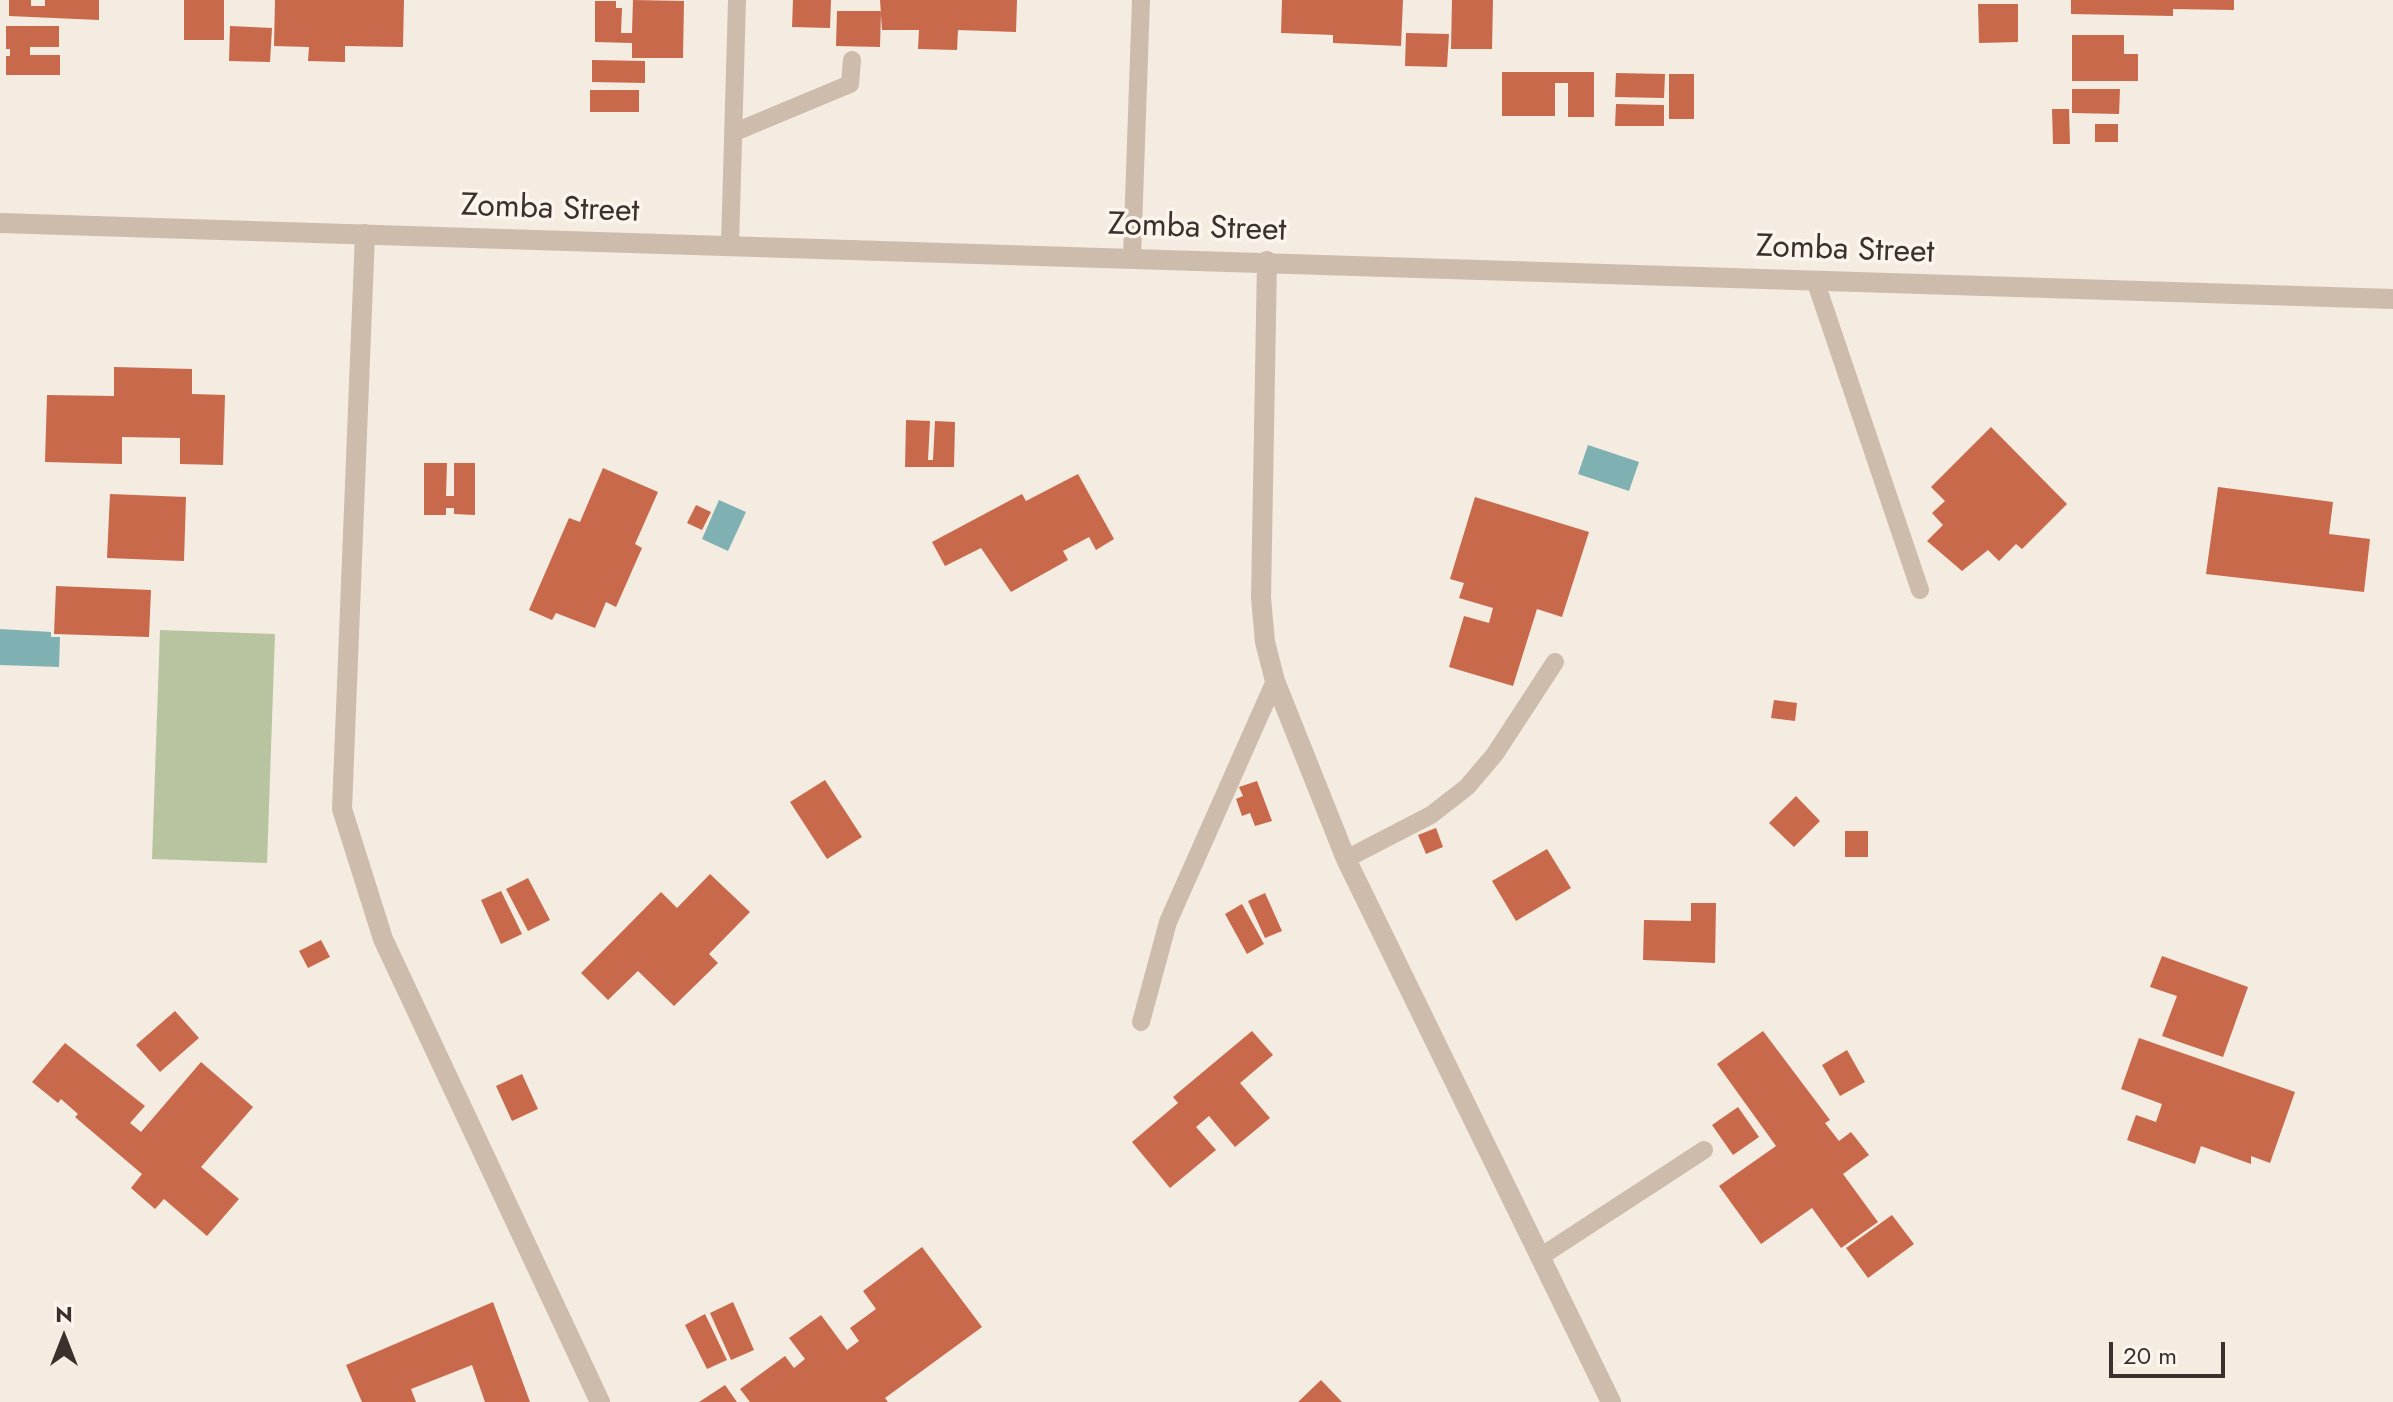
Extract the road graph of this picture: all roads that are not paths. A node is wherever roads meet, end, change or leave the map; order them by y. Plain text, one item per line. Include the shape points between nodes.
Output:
1 (737, 0) edge
2 (1141, 0) edge
3 (852, 60) dead end
4 (735, 132) junction
5 (0, 223) edge
6 (365, 234) junction
7 (730, 245) junction
8 (1132, 257) junction
9 (1267, 261) junction
10 (1815, 280) junction
11 (2393, 299) edge
12 (1920, 590) dead end
13 (1555, 662) dead end
14 (1275, 681) junction
15 (1346, 859) junction
16 (1141, 1022) dead end
17 (1704, 1150) dead end
18 (1540, 1257) junction
19 (600, 1402) edge
20 (1611, 1402) edge

1 - 4 lane
2 - 8 lane
3 - 4 lane via 850,84
4 - 7 lane
5 - 6 street, Zomba Street
6 - 7 street, Zomba Street
6 - 19 street via 342,809 383,939
7 - 8 street, Zomba Street
8 - 9 street, Zomba Street
9 - 10 street, Zomba Street
9 - 14 street via 1260,555 1265,642
10 - 11 street, Zomba Street
10 - 12 lane
13 - 15 lane via 1467,787 1431,815
14 - 15 street
14 - 16 lane via 1168,922
15 - 18 street
17 - 18 lane
18 - 20 street

